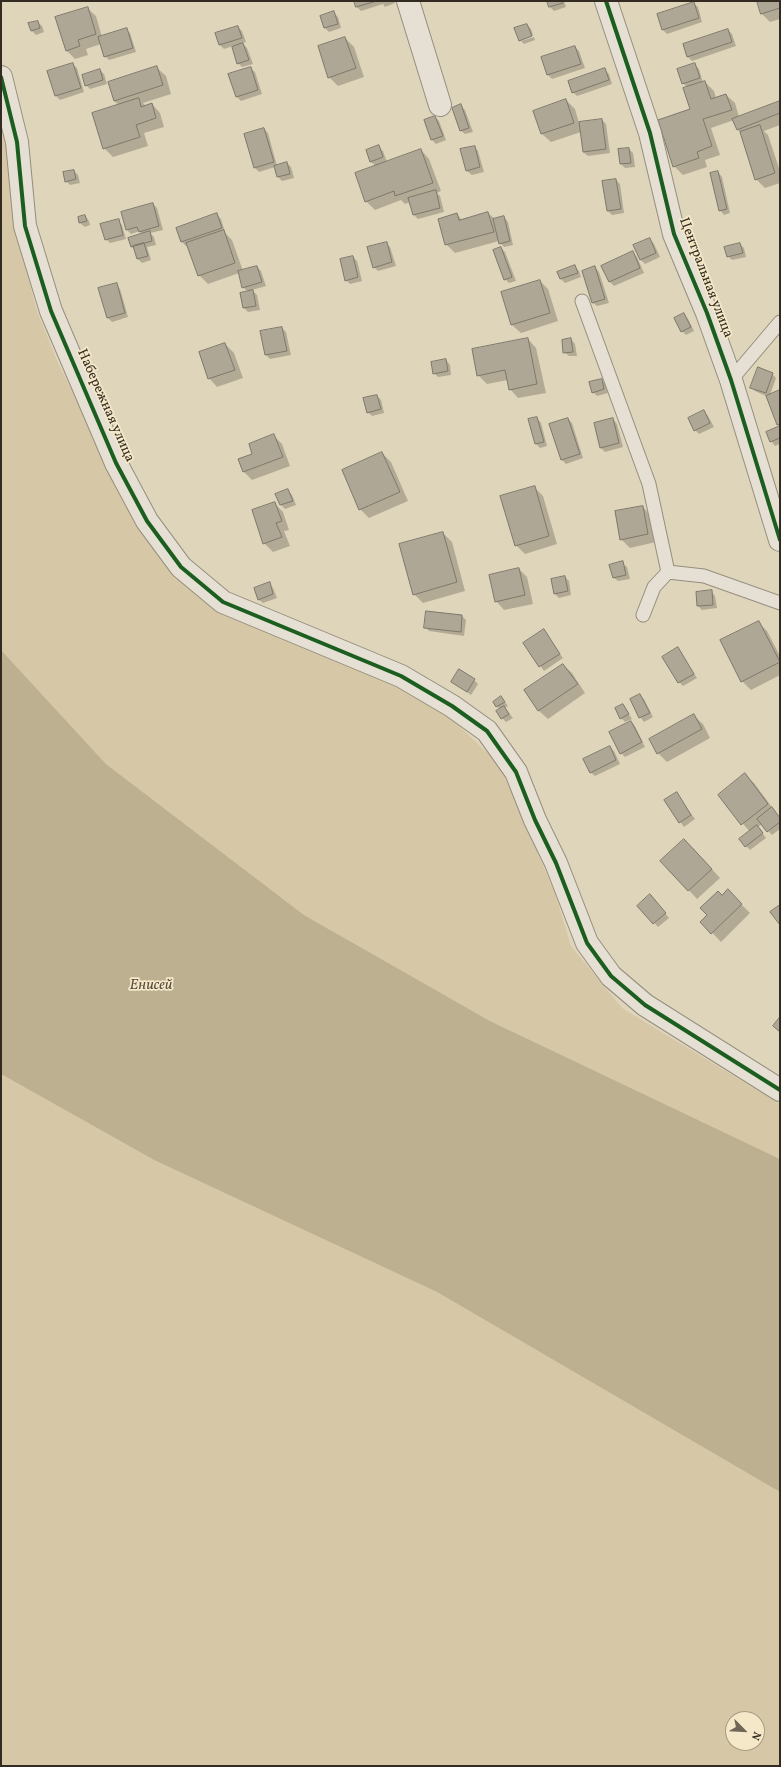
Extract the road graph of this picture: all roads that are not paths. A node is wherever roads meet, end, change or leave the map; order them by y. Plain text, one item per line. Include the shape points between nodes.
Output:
1 (408, 1) edge
2 (606, 1) edge
3 (1, 77) edge
4 (440, 106) dead end
5 (582, 301) dead end
6 (780, 322) edge
7 (731, 380) junction
8 (780, 540) edge
9 (668, 572) junction
10 (780, 603) edge
11 (644, 615) dead end
12 (780, 1090) edge

1 - 4 street
2 - 7 street, Центральная улица via 650,133 674,234 707,313
3 - 12 street, Набережная улица via 17,142 25,226 51,311 116,462 147,521 181,568 223,602 401,676 452,706 487,731 516,772 556,863 587,943 611,976 645,1005
5 - 9 lane via 649,484
6 - 7 lane
7 - 8 street, Центральная улица
9 - 10 lane via 704,576
9 - 11 lane via 654,587

